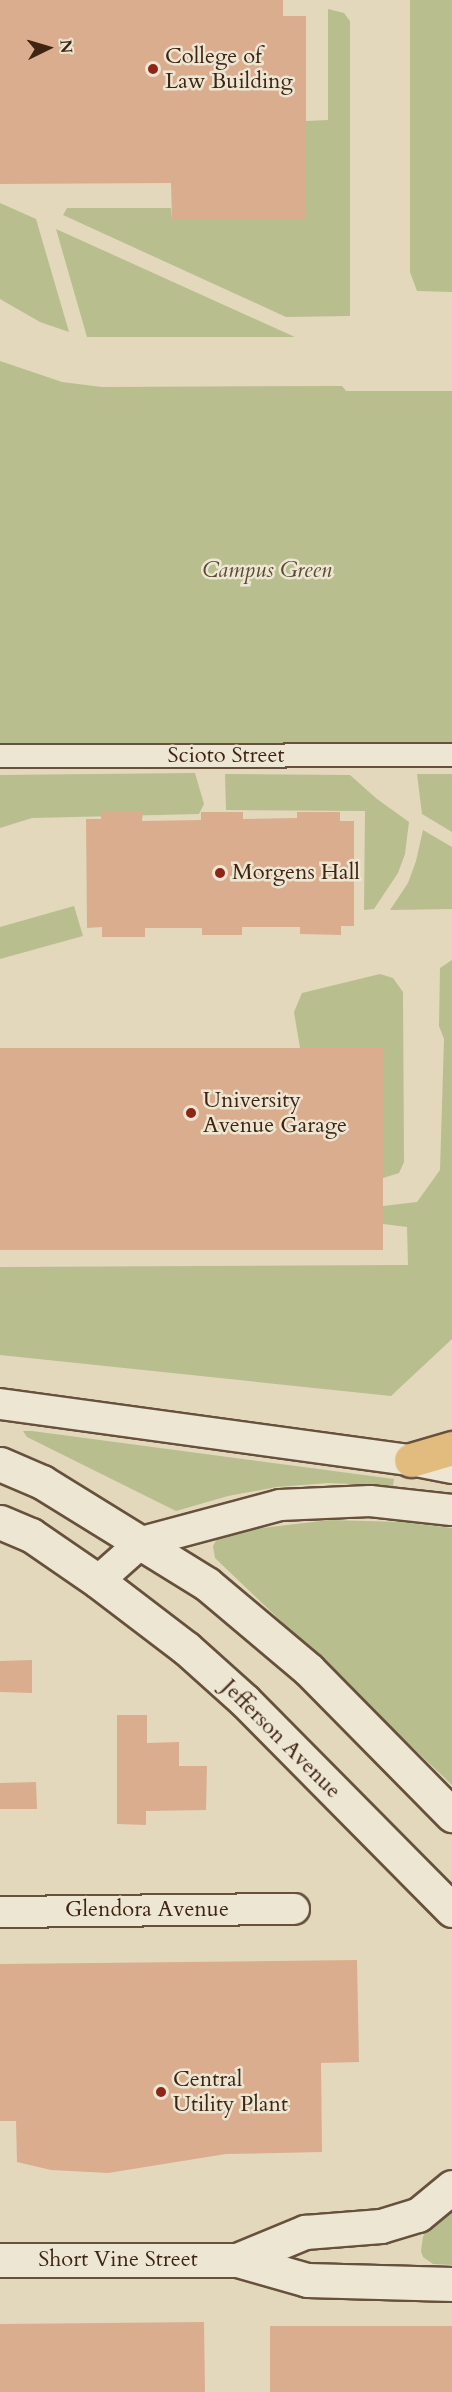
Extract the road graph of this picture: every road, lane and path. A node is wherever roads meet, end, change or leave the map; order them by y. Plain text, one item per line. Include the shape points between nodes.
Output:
1 (452, 755) edge
2 (0, 756) edge
3 (0, 1404) edge
4 (452, 1448) edge
5 (411, 1460) junction
6 (0, 1464) edge
7 (452, 1468) edge
8 (452, 1510) edge
9 (0, 1522) edge
10 (142, 1542) junction
11 (98, 1581) junction
12 (452, 1815) edge
13 (294, 1909) dead end
14 (452, 1910) edge
15 (0, 1912) edge
16 (452, 2187) edge
17 (0, 2260) edge
18 (237, 2260) junction
19 (452, 2284) edge

1 - 2 street, Scioto Street
3 - 5 street
4 - 5 main road
5 - 7 street
6 - 10 main road via 42,1482
8 - 10 street via 370,1501 280,1505
9 - 11 main road, Jefferson Avenue via 31,1534
10 - 11 street
10 - 12 main road via 207,1584 309,1670
11 - 14 main road, Jefferson Avenue via 186,1648 245,1701
13 - 15 street, Glendora Avenue
16 - 18 main road, Short Vine Street via 418,2215 381,2226 304,2232
17 - 18 main road, Short Vine Street
18 - 19 main road, Short Vine Street via 307,2280

